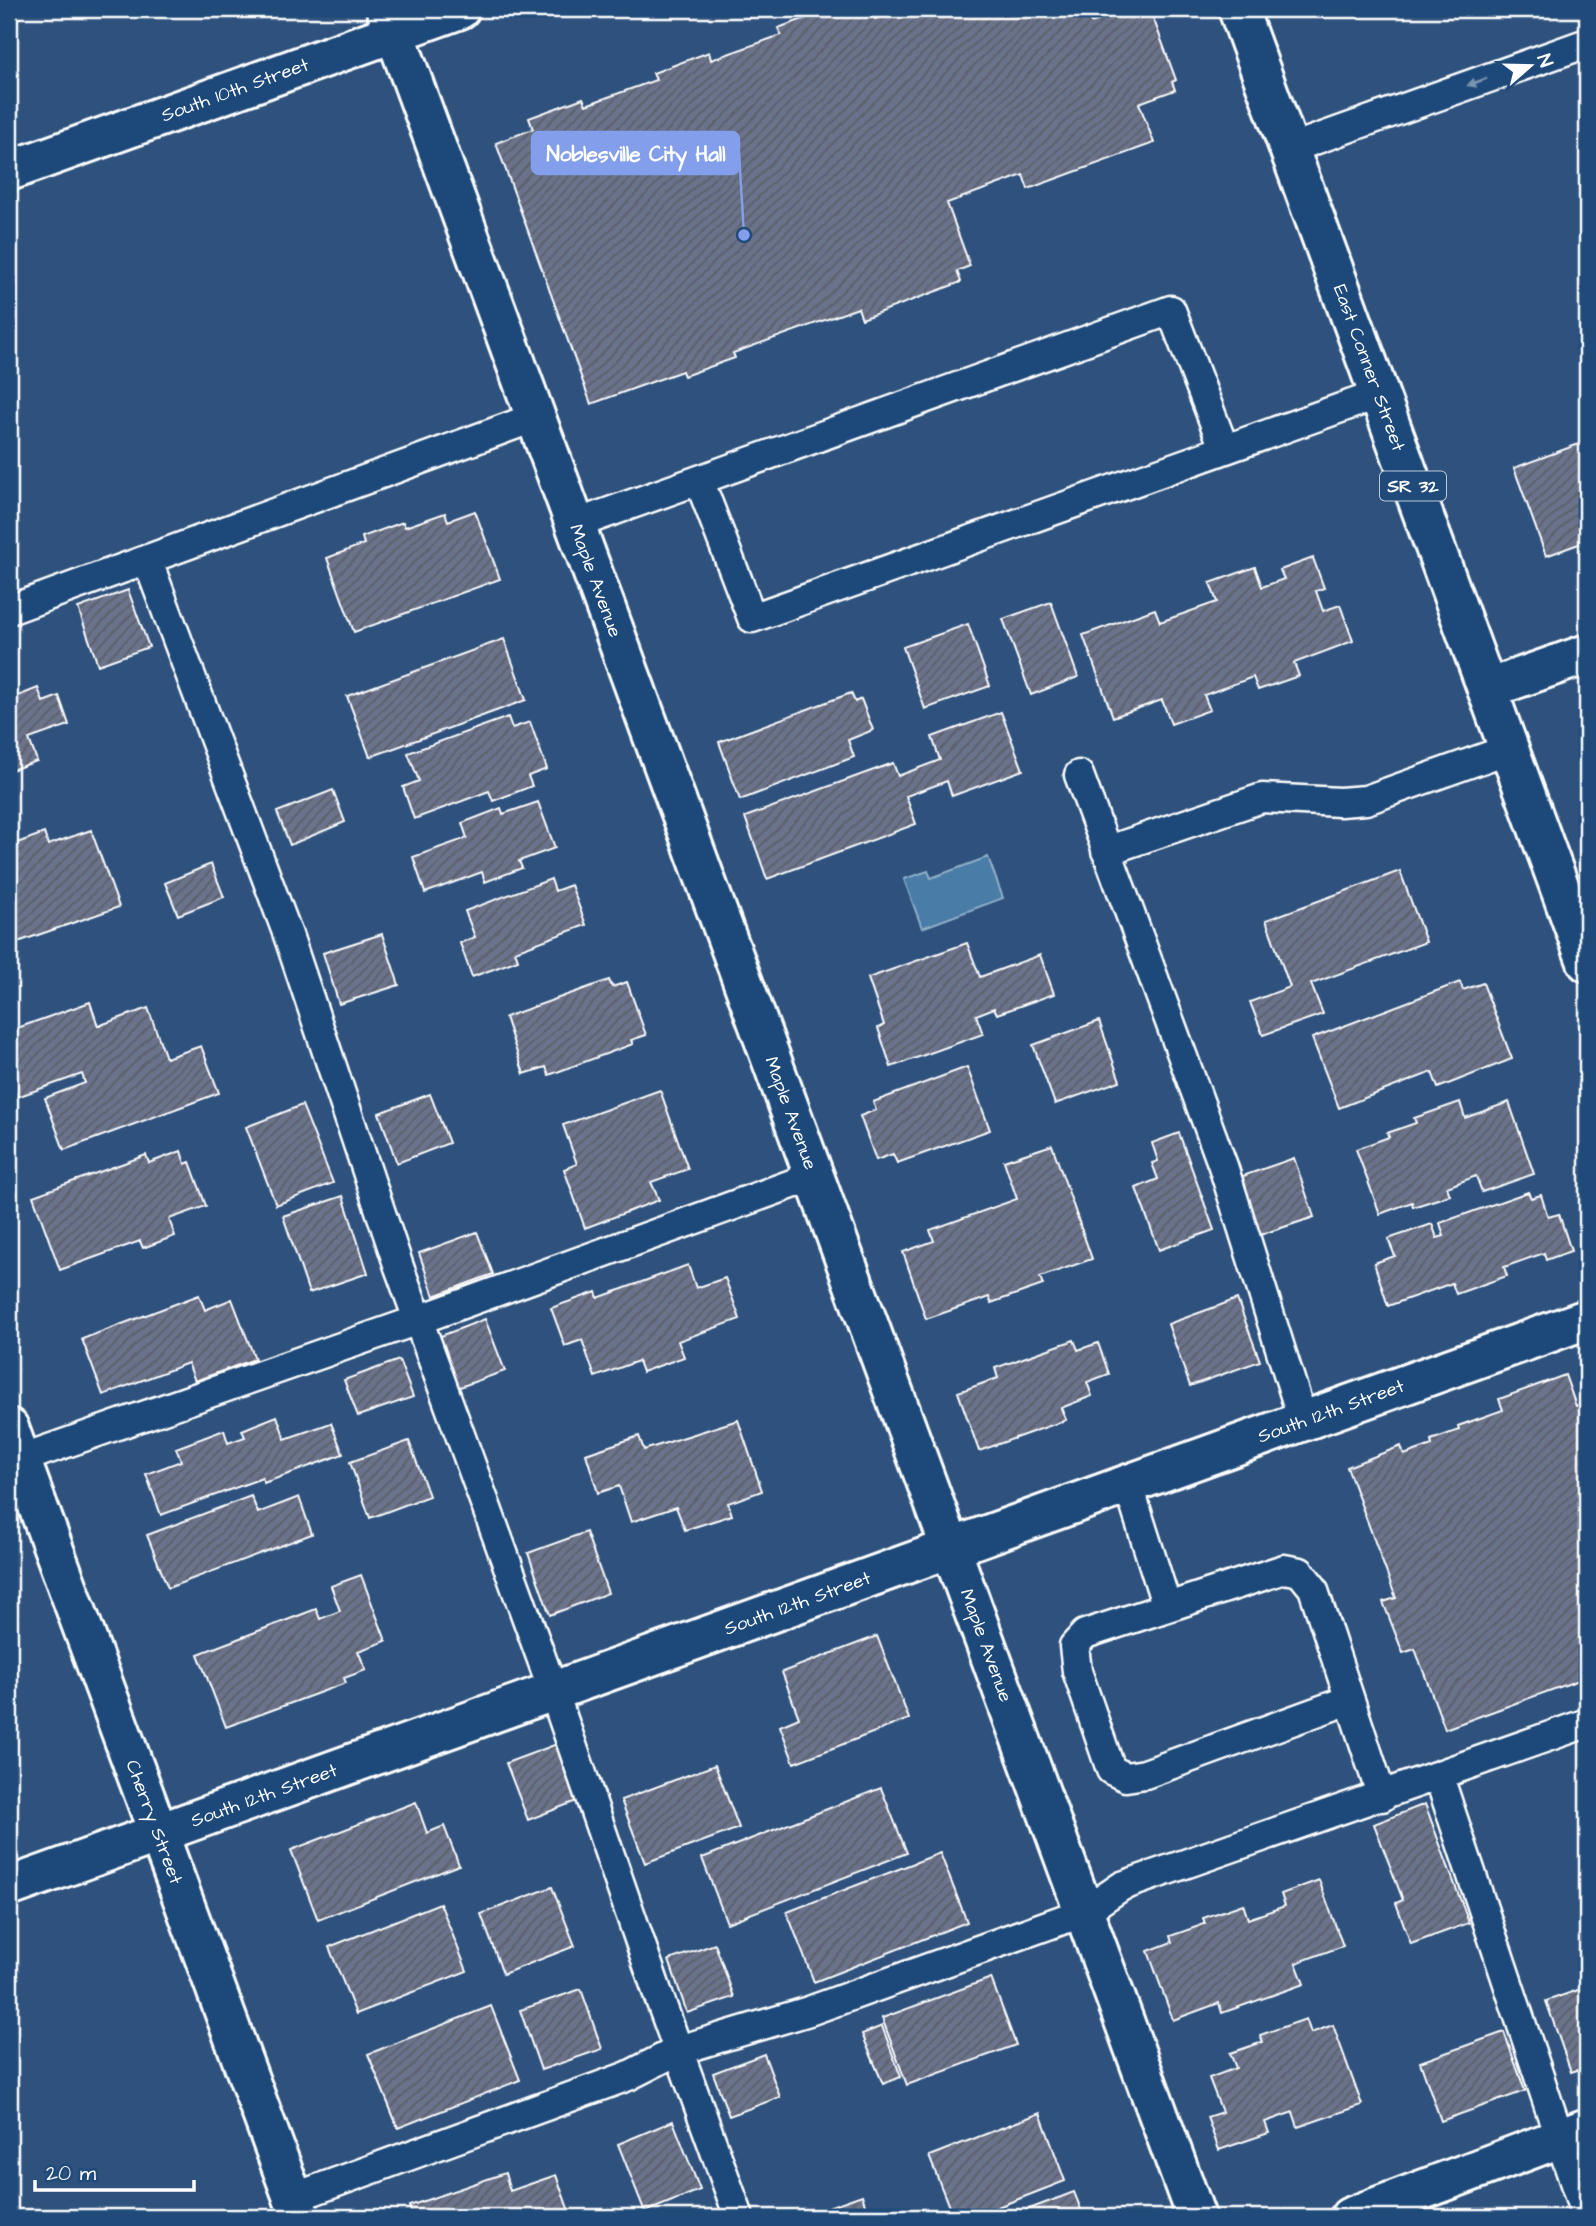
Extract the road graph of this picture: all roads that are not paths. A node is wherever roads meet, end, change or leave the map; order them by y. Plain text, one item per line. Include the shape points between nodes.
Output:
1 (460, 9) edge
2 (1238, 9) edge
3 (391, 20) edge
4 (1587, 43) edge
5 (1289, 149) junction
6 (9, 171) edge
7 (1380, 394) junction
8 (536, 417) junction
9 (1224, 448) junction
10 (699, 480) junction
11 (576, 524) junction
12 (147, 559) junction
13 (9, 610) edge
14 (1587, 653) edge
15 (1487, 689) junction
16 (1509, 749) junction
17 (1079, 775) dead end
18 (1105, 851) junction
19 (1587, 962) edge
20 (814, 1176) junction
21 (1587, 1319) edge
22 (418, 1320) junction
23 (1303, 1420) junction
24 (13, 1450) edge
25 (1128, 1484) junction
26 (950, 1547) junction
27 (1167, 1607) junction
28 (553, 1690) junction
29 (1349, 1700) junction
30 (1587, 1723) edge
31 (1440, 1777) junction
32 (1382, 1797) junction
33 (158, 1833) junction
34 (9, 1887) edge
35 (1084, 1912) junction
36 (679, 2050) junction
37 (1573, 2134) edge
38 (297, 2208) edge
39 (740, 2217) edge
40 (1196, 2217) edge
41 (1350, 2217) edge
42 (1586, 2217) edge

1 - 3 street, South 10th Street
2 - 5 street, East Conner Street / SR 32
3 - 6 street, South 10th Street
3 - 8 street, Maple Avenue
4 -> 5 lane
5 - 7 street, East Conner Street / SR 32
7 - 9 lane
7 - 15 street, East Conner Street / SR 32
8 - 11 street, Maple Avenue
8 - 12 lane
9 - 10 lane via 752,618
9 - 10 lane via 1171,310
10 - 11 lane
11 - 20 street, Maple Avenue
12 - 13 lane
12 - 22 lane via 288,935
14 - 15 street
15 - 16 street, East Conner Street / SR 32
16 - 18 lane via 1366,800 1262,797
16 - 19 street, East Conner Street / SR 32
17 - 18 lane
18 - 23 lane via 1223,1166
20 - 22 lane
20 - 26 street, Maple Avenue
21 - 23 street, South 12th Street
22 - 24 lane
22 - 28 lane
23 - 25 street, South 12th Street
24 - 33 street, Cherry Street
25 - 26 street, South 12th Street
25 - 27 lane
26 - 28 street, South 12th Street
26 - 35 street, Maple Avenue
27 - 29 lane via 1284,1569 1300,1572 1313,1588
27 - 29 lane via 1085,1634 1074,1646 1077,1671 1111,1770 1126,1777 1145,1774
28 - 33 street, South 12th Street
28 - 36 lane
29 - 32 lane
30 - 31 lane
31 - 32 lane
31 - 37 lane
32 - 35 lane via 1122,1886
33 - 34 street, South 12th Street
33 - 38 street, Cherry Street
35 - 36 lane via 809,2011
35 - 40 street, Maple Avenue
36 - 38 lane via 628,2076
36 - 39 lane
37 - 41 street
37 - 42 lane

